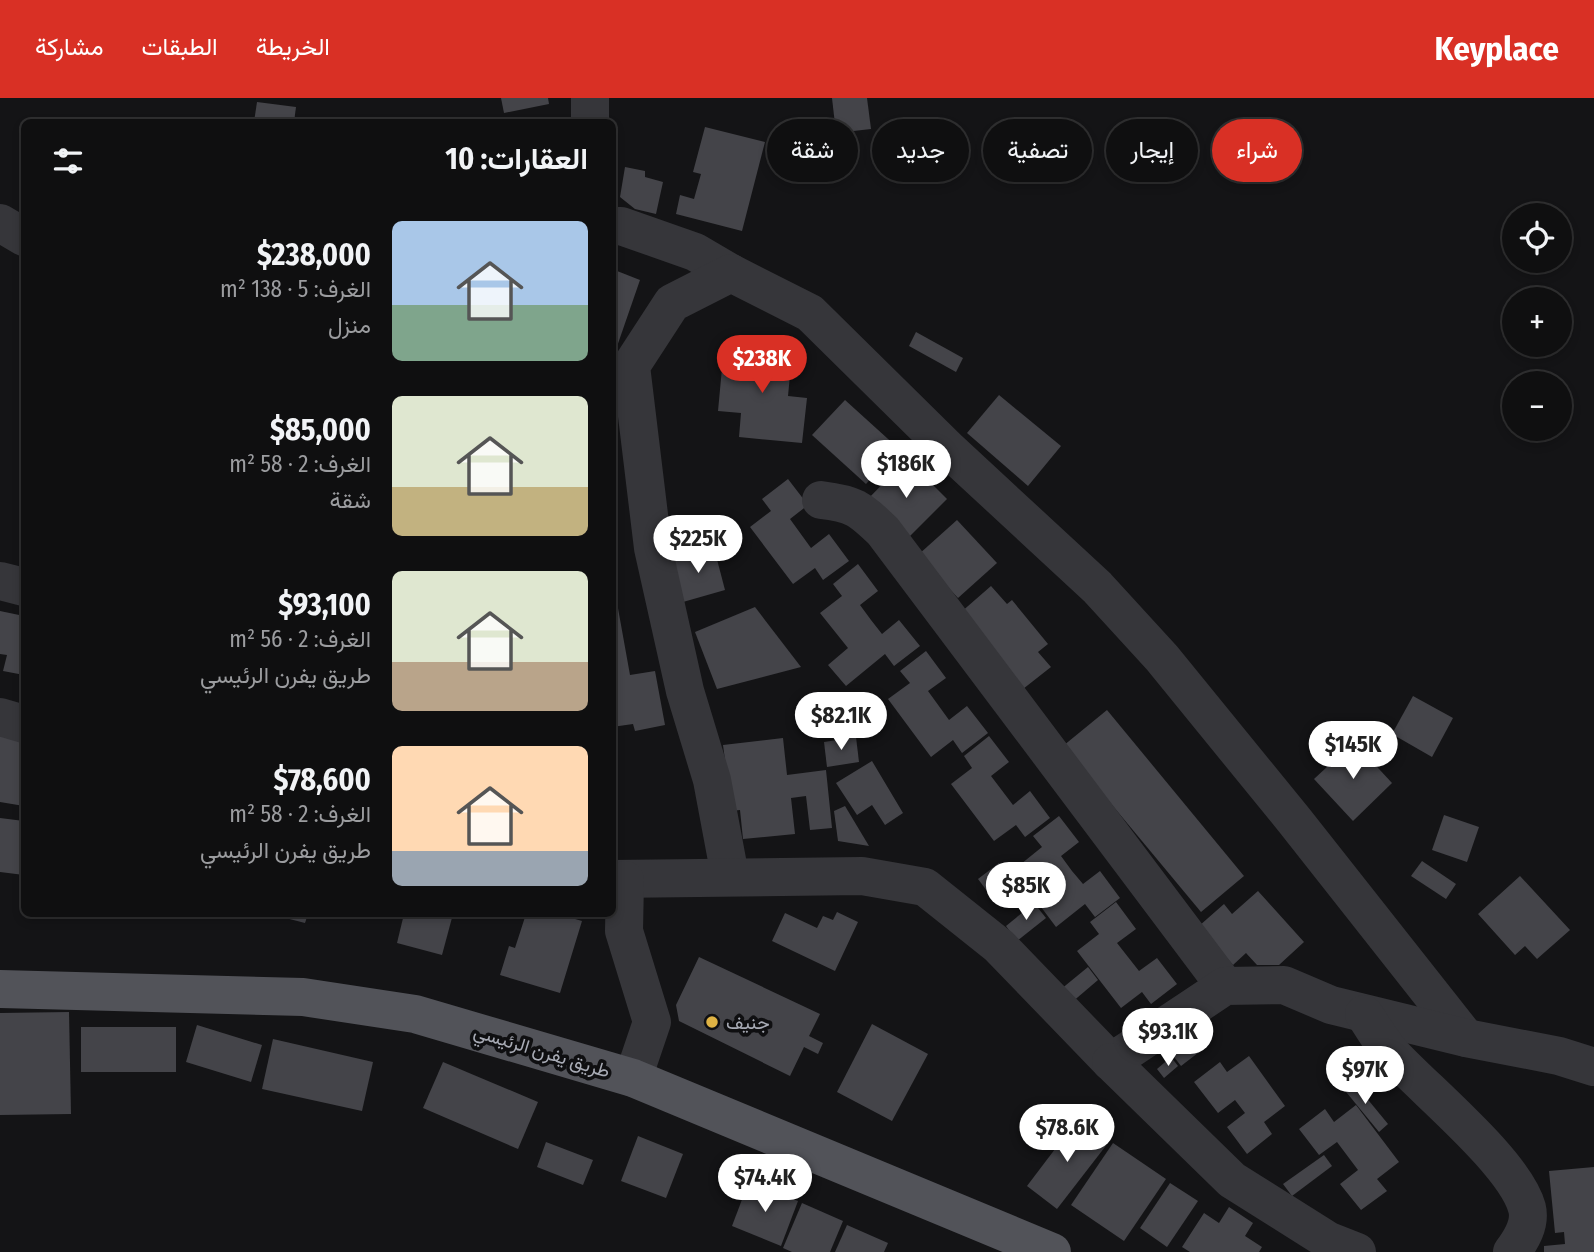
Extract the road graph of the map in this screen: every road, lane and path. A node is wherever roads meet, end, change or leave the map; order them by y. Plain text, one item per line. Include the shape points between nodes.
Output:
1 (590, 98) edge
2 (590, 119) edge
3 (616, 221) edge
4 (0, 223) edge
5 (21, 235) edge
6 (731, 273) junction
7 (821, 500) dead end
8 (0, 581) edge
9 (21, 586) edge
10 (0, 717) edge
11 (21, 723) edge
12 (730, 876) junction
13 (619, 879) edge
14 (1225, 986) junction
15 (0, 989) edge
16 (1364, 1014) junction
17 (1466, 1038) junction
18 (1111, 1062) junction
19 (1594, 1067) edge
20 (634, 1078) junction
21 (1052, 1252) edge
22 (1357, 1252) edge
23 (1512, 1252) edge

1 - 2 street
3 - 6 street via 695,252
4 - 5 street
6 - 12 street via 672,303 631,366 653,548 685,691 712,780
6 - 17 street via 810,313 1097,587 1294,820
7 - 14 street via 861,510 883,531
8 - 9 street
10 - 11 street
12 - 13 street
12 - 18 street via 862,876 925,887 999,946
13 - 20 street via 624,931 652,1022
14 - 16 street via 1284,985
14 - 18 street
15 - 20 main road, طريق يفرن الرئيسي via 303,997 415,1014
16 - 17 street
16 - 23 street via 1390,1052 1519,1186 1528,1211 1523,1237
17 - 19 street
18 - 22 street via 1232,1180 1329,1241
20 - 21 main road, طريق يفرن الرئيسي

